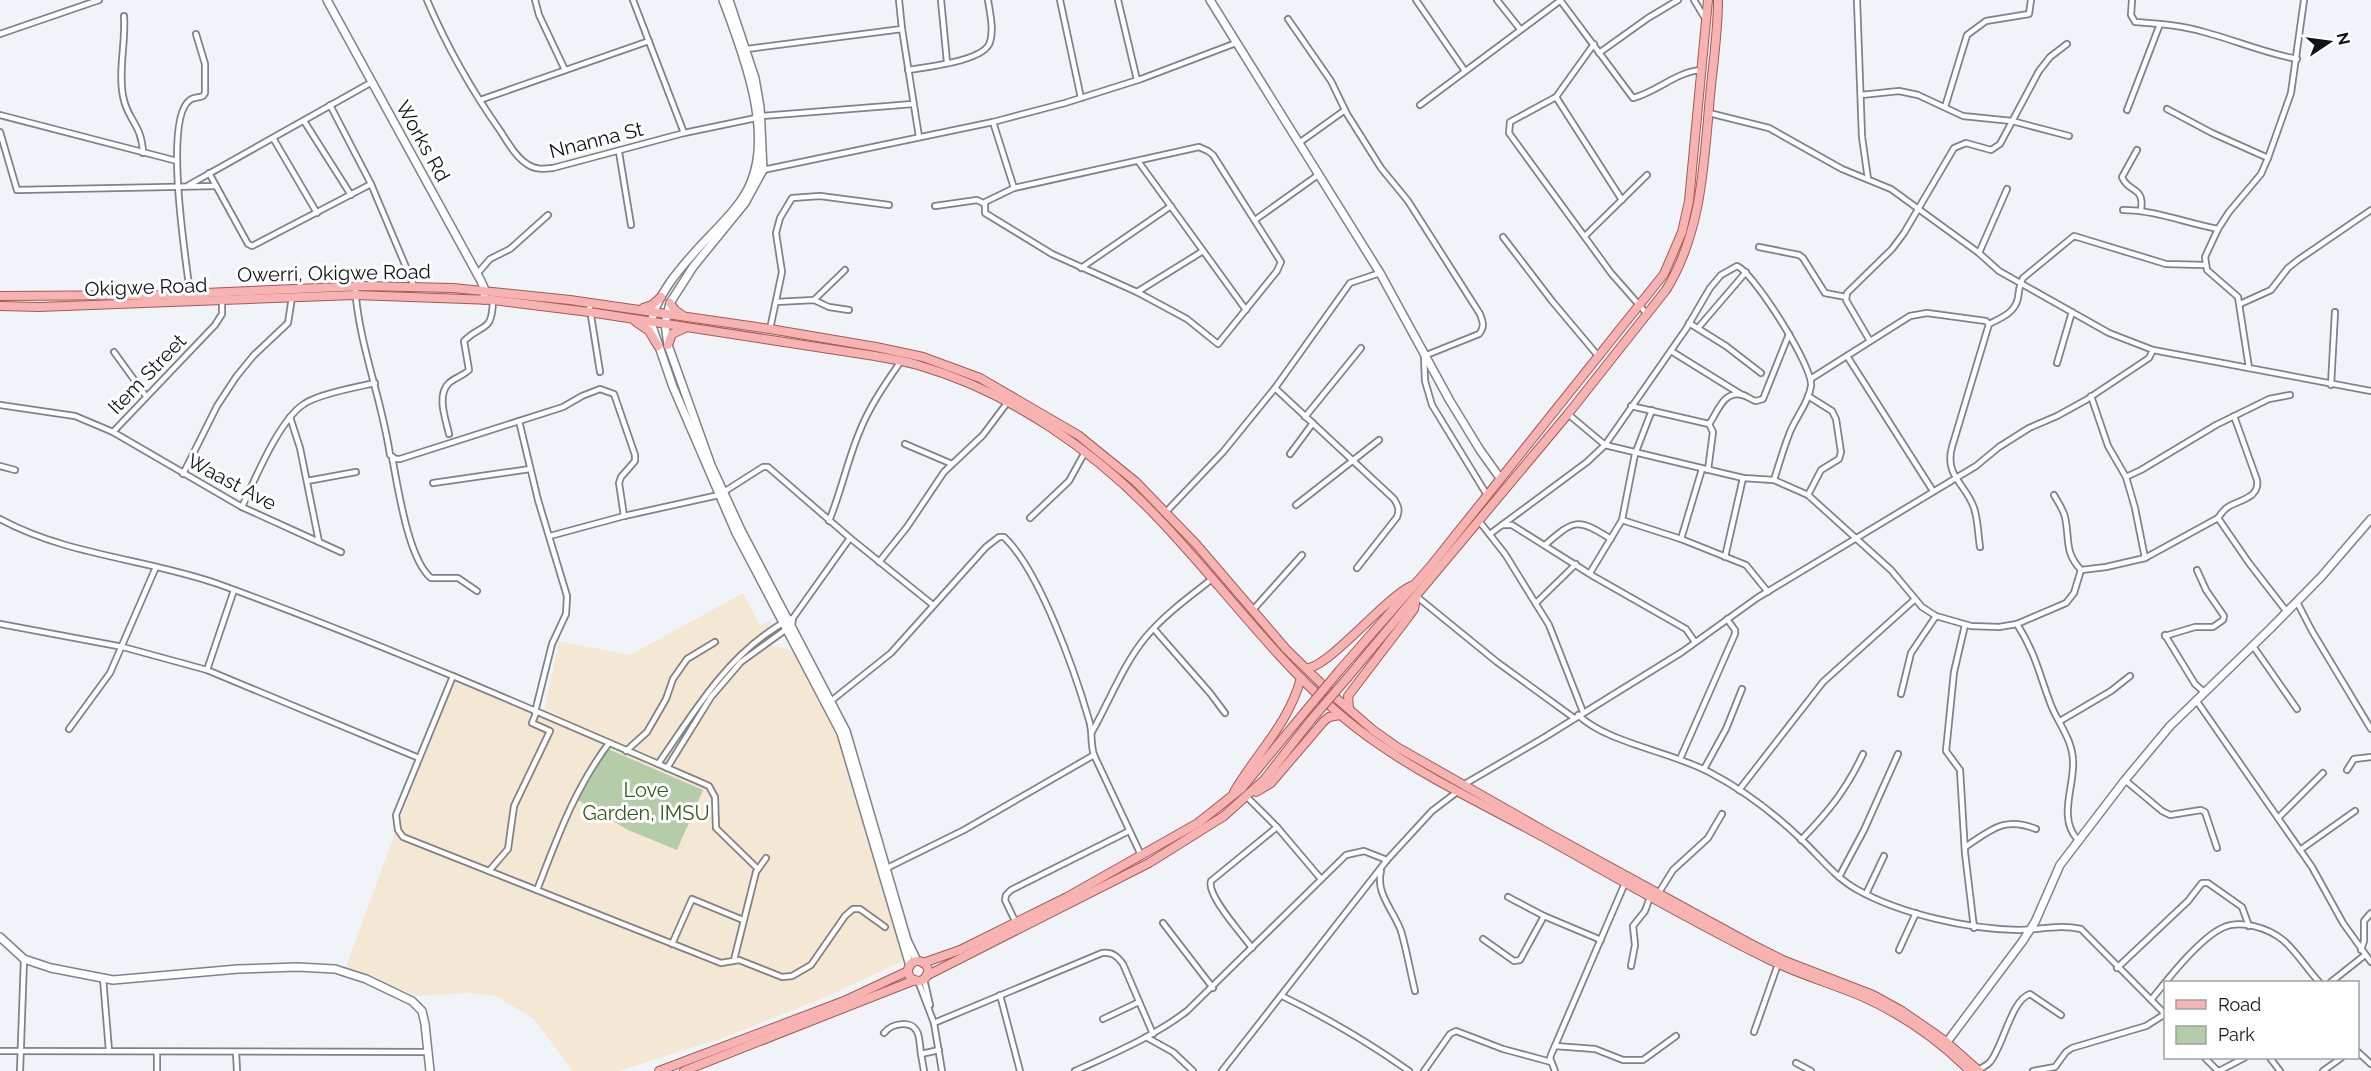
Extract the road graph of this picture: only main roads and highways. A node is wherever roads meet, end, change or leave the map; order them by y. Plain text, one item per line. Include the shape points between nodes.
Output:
1 (1708, 0) edge
2 (1718, 0) edge
3 (1692, 170) junction
4 (1703, 171) junction
5 (355, 291) junction
6 (259, 294) junction
7 (0, 296) edge
8 (490, 297) junction
9 (661, 297) road end
10 (670, 303) road end
11 (0, 306) edge
12 (635, 309) junction
13 (686, 317) junction
14 (633, 320) junction
15 (691, 327) junction
16 (668, 345) road end
17 (658, 346) road end
18 (922, 362) junction
19 (1552, 416) junction
20 (1559, 423) junction
21 (1468, 519) junction
22 (1477, 523) junction
23 (1196, 544) junction
24 (1190, 553) junction
25 (1415, 585) junction
26 (1416, 596) junction
27 (1307, 668) junction
28 (1301, 678) junction
29 (1349, 708) junction
30 (1340, 715) junction
31 (1363, 720) junction
32 (1358, 728) junction
33 (1461, 788) junction
34 (1231, 797) junction
35 (1247, 797) junction
36 (1590, 860) junction
37 (1654, 896) junction
38 (915, 965) junction
39 (921, 979) junction
40 (1976, 1070) edge
41 (661, 1071) edge
42 (684, 1071) edge

1 - 3 main road
2 - 4 main road
3 - 4 main road
3 - 19 main road via 1689,201 1664,274
4 - 20 main road via 1686,251 1666,290
5 - 6 main road, Owerri, Okigwe Road
5 - 6 main road, Okigwe Road via 292,297
5 - 8 main road, Okigwe Road
5 - 8 main road, Owerri, Okigwe Road via 414,286 485,290
6 - 7 main road, Owerri, Okigwe Road
6 - 11 main road, Okigwe Road via 222,300
8 - 12 main road, Owerri, Okigwe Road
8 - 14 main road, Okigwe Road
9 - 12 main road via 646,308
10 - 13 main road
12 - 13 main road, Owerri, Okigwe Road
13 - 18 main road, Owerri, Okigwe Road via 876,347
14 - 15 main road, Okigwe Road
14 - 17 main road via 646,328
15 - 16 main road via 672,334
15 - 18 main road, Okigwe Road
18 - 23 main road via 980,378 1049,416 1136,482
18 - 24 main road via 1007,402 1100,462
19 - 20 main road
19 - 21 main road
20 - 22 main road
21 - 22 main road
21 - 25 main road
22 - 26 main road
23 - 24 main road
23 - 27 main road
24 - 28 main road
25 - 27 main road via 1390,599 1325,660
25 - 34 main road, bridge
26 - 29 main road via 1414,609 1347,696
26 - 35 main road, bridge
27 - 29 main road
28 - 30 main road
28 - 34 main road via 1287,715
29 - 31 main road
30 - 32 main road
30 - 35 main road via 1324,721 1272,783
31 - 32 main road
31 - 33 main road
32 - 33 main road via 1403,760
33 - 36 main road
34 - 38 main road via 1198,823 1016,923 960,950
35 - 39 main road via 1149,863
36 - 37 main road
36 - 37 main road
37 - 40 main road via 1778,964 1897,1015
37 - 40 main road via 1770,954 1873,995 1924,1024
38 - 39 main road via 910,977
38 - 39 main road via 927,968
38 - 41 main road via 844,1001
39 - 42 main road

